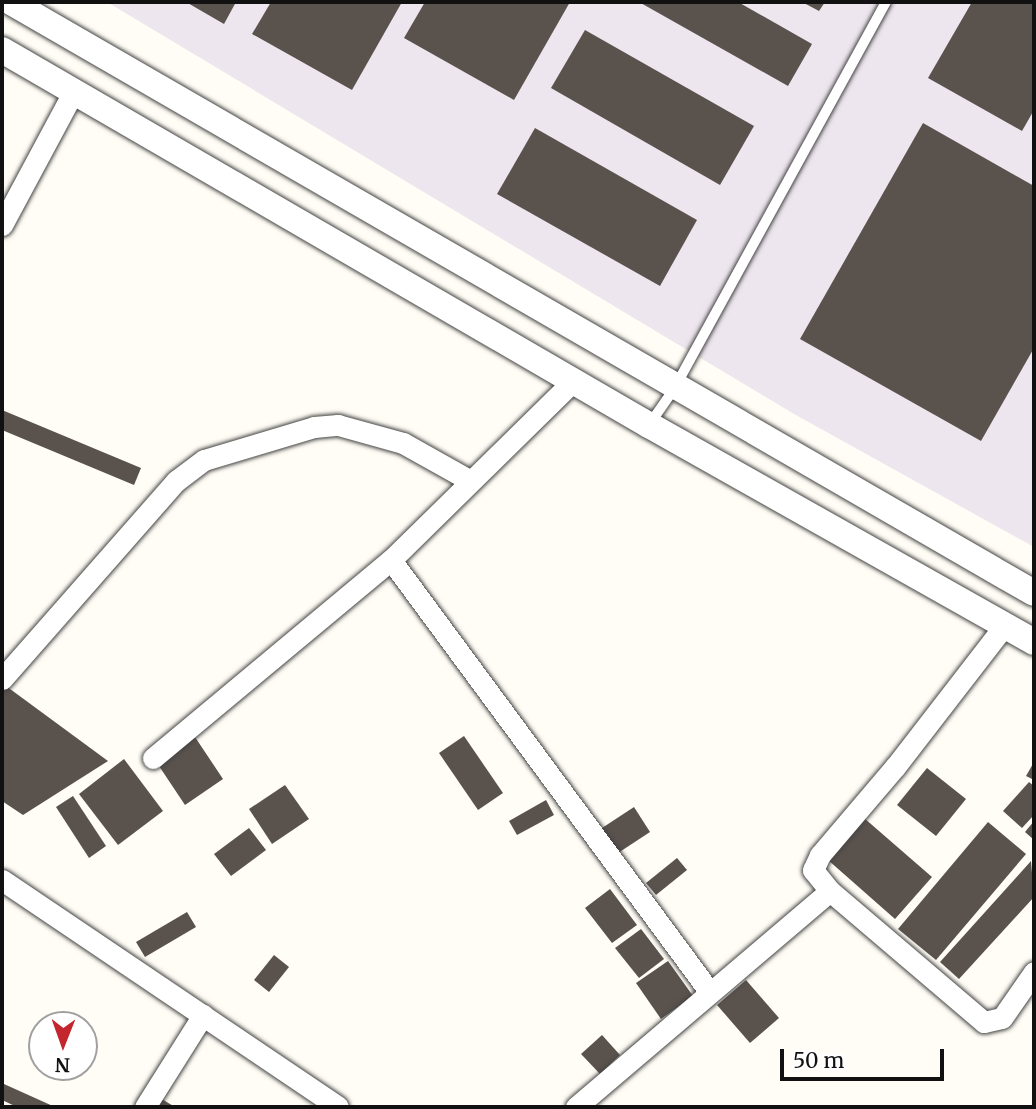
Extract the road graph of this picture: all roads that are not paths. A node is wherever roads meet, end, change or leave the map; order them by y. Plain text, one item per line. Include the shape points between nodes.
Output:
1 (11, 2) edge
2 (886, 2) edge
3 (2, 50) edge
4 (74, 91) junction
5 (2, 225) edge
6 (573, 381) junction
7 (674, 389) junction
8 (649, 425) junction
9 (469, 480) junction
10 (391, 560) junction
11 (1000, 576) junction
12 (1034, 593) edge
13 (979, 611) junction
14 (1004, 626) junction
15 (1034, 642) edge
16 (2, 679) edge
17 (153, 758) dead end
18 (2, 880) edge
19 (830, 891) junction
20 (1034, 972) edge
21 (709, 991) junction
22 (203, 1015) junction
23 (145, 1107) edge
24 (338, 1107) edge
25 (576, 1107) edge

1 - 7 street
2 - 7 lane
3 - 4 street
4 - 5 street
4 - 6 street
6 - 8 street
6 - 9 street
7 - 8 lane
7 - 11 street
8 - 13 street
9 - 10 street
9 - 16 street via 403,443 338,425 314,427 204,460 176,481
10 - 17 street
10 - 21 street
11 - 12 street
11 - 13 street
13 - 14 street
14 - 15 street
14 - 19 street via 820,855 813,870
18 - 22 street
19 - 20 street via 984,1022 1002,1018
19 - 21 street
21 - 25 street
22 - 23 street
22 - 24 street

